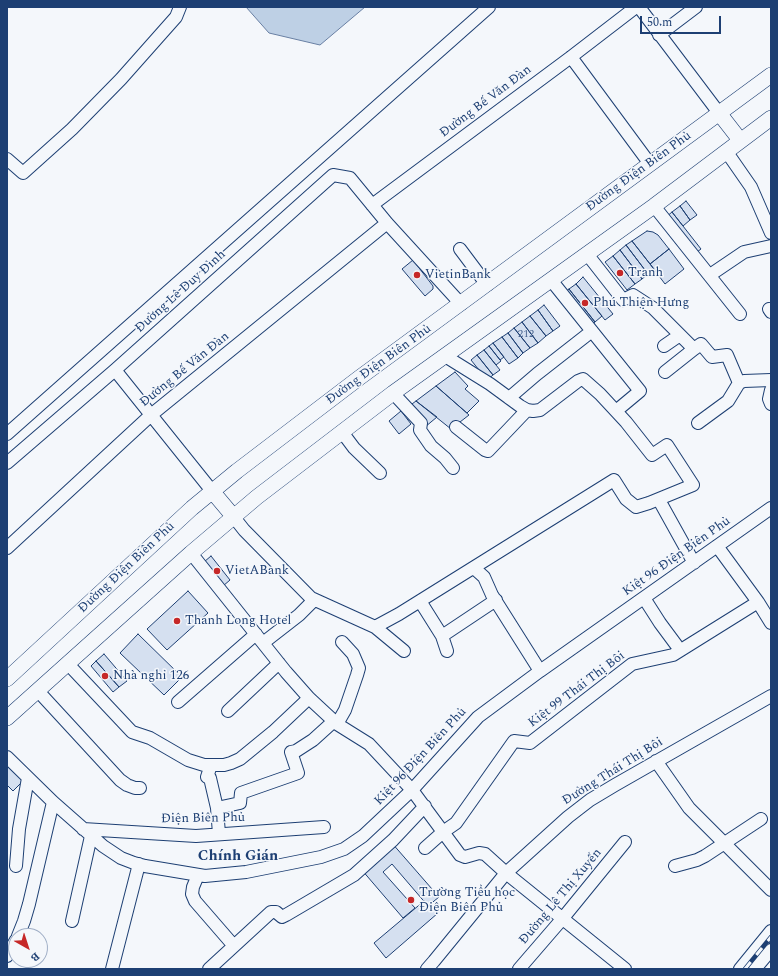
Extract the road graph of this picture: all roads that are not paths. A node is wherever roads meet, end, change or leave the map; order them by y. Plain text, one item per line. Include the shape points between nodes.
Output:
1 (180, 7) edge
2 (489, 7) edge
3 (637, 7) edge
4 (696, 7) edge
5 (659, 35) junction
6 (571, 57) junction
7 (771, 75) edge
8 (719, 114) junction
9 (771, 118) edge
10 (740, 140) junction
11 (726, 151) junction
12 (7, 159) edge
13 (650, 164) junction
14 (372, 205) junction
15 (654, 206) junction
16 (387, 223) junction
17 (771, 233) edge
18 (771, 246) edge
19 (460, 249) dead end
20 (587, 254) junction
21 (710, 275) junction
22 (551, 280) junction
23 (488, 285) junction
24 (461, 304) junction
25 (740, 314) dead end
26 (592, 330) junction
27 (680, 335) junction
28 (664, 346) dead end
29 (694, 350) junction
30 (445, 356) junction
31 (115, 370) junction
32 (666, 372) dead end
33 (771, 380) edge
34 (739, 383) junction
35 (771, 390) edge
36 (393, 393) junction
37 (509, 398) junction
38 (771, 404) edge
39 (527, 410) junction
40 (616, 411) junction
41 (151, 415) junction
42 (698, 423) dead end
43 (456, 427) dead end
44 (342, 432) junction
45 (7, 434) edge
46 (7, 463) edge
47 (453, 468) dead end
48 (380, 473) dead end
49 (212, 491) junction
50 (659, 500) junction
51 (771, 508) edge
52 (233, 516) junction
53 (717, 546) junction
54 (7, 548) edge
55 (191, 553) junction
56 (694, 563) junction
57 (474, 568) junction
58 (644, 598) junction
59 (314, 600) junction
60 (496, 600) junction
61 (420, 601) junction
62 (758, 602) junction
63 (771, 623) edge
64 (375, 627) junction
65 (442, 636) junction
66 (260, 639) junction
67 (342, 642) dead end
68 (680, 650) junction
69 (404, 651) dead end
70 (447, 651) dead end
71 (279, 663) junction
72 (68, 664) junction
73 (540, 671) junction
74 (7, 679) edge
75 (38, 691) junction
76 (771, 696) edge
77 (309, 698) junction
78 (178, 702) dead end
79 (228, 711) dead end
80 (7, 718) edge
81 (335, 722) junction
82 (7, 757) edge
83 (656, 761) junction
84 (211, 765) junction
85 (28, 778) junction
86 (140, 788) dead end
87 (412, 790) junction
88 (53, 802) junction
89 (424, 806) junction
90 (217, 808) junction
91 (761, 819) dead end
92 (324, 827) dead end
93 (443, 832) junction
94 (87, 833) junction
95 (219, 834) junction
96 (625, 842) dead end
97 (726, 843) junction
98 (425, 848) dead end
99 (139, 864) junction
100 (16, 866) dead end
101 (675, 866) dead end
102 (506, 873) junction
103 (198, 875) junction
104 (771, 890) edge
105 (563, 918) junction
106 (72, 921) dead end
107 (21, 928) edge
108 (771, 931) edge
109 (234, 946) junction
110 (771, 950) edge
111 (112, 969) edge
112 (209, 969) edge
113 (427, 969) edge
114 (519, 969) edge
115 (625, 969) edge
116 (740, 969) edge
117 (755, 969) edge

1 - 12 street via 176,17 121,79 24,173
2 - 45 street
3 - 5 street
3 - 6 street, Đường Bế Văn Đàn
4 - 5 street
5 - 8 street
6 - 13 street
6 - 14 street, Đường Bế Văn Đàn
7 - 8 main road, Đường Điện Biên Phủ
8 - 10 main road
8 - 13 main road, Đường Điện Biên Phủ
9 - 10 main road
10 - 11 main road
11 - 15 main road
11 - 17 street via 751,187
13 - 23 main road, Đường Điện Biên Phủ
14 - 16 street
14 - 31 street, Đường Lê Duy Đình via 350,178 333,175
15 - 20 main road
15 - 21 street
16 - 24 street
16 - 41 street, Đường Bế Văn Đàn
18 - 21 street via 744,252
19 - 23 street
20 - 22 main road
20 - 27 street via 623,300 633,295 653,308
21 - 25 street
22 - 26 street
22 - 30 main road
23 - 24 main road, Đường Điện Biên Phủ
24 - 49 main road, Đường Điện Biên Phủ via 359,378
26 - 37 street
26 - 40 street via 640,391
27 - 28 street
27 - 29 street
29 - 32 street
29 - 34 street via 701,344 712,357 727,355
30 - 36 main road
30 - 37 street
31 - 41 street
31 - 46 street, Đường Lê Duy Đình
33 - 34 street
34 - 42 street via 728,401
35 - 38 street
36 - 44 main road
36 - 47 street via 421,423 420,430
37 - 39 street
39 - 40 street via 540,410 581,379
39 - 43 street via 488,451
40 - 50 street via 652,455 667,445 694,485
41 - 49 street
41 - 54 street, Đường Bế Văn Đàn
44 - 48 street via 354,448
44 - 52 main road
49 - 52 main road
49 - 74 main road, Đường Điện Biên Phủ
50 - 56 street
50 - 57 street via 636,507 626,499 614,480
51 - 53 street, Kiệt 96 Điện Biên Phủ
52 - 55 main road
52 - 59 street
53 - 56 street, Kiệt 96 Điện Biên Phủ
53 - 62 street
55 - 66 street
55 - 72 main road
56 - 58 street, Kiệt 96 Điện Biên Phủ
57 - 60 street via 484,577
57 - 61 street
58 - 68 street
58 - 73 street, Kiệt 96 Điện Biên Phủ
59 - 64 street
59 - 66 street via 299,615
60 - 65 street
60 - 73 street
61 - 64 street
61 - 65 street
62 - 63 street
62 - 68 street, Kiệt 99 Thái Thị Bôi
64 - 69 street
65 - 70 street
66 - 71 street
66 - 78 street
67 - 81 street via 353,654 359,668 345,710
68 - 93 street, Kiệt 99 Thái Thị Bôi via 673,655 632,664 530,743 514,741 456,823
71 - 77 street
71 - 79 street
72 - 75 main road
72 - 84 street via 132,732 150,738 188,760
73 - 87 street, Kiệt 96 Điện Biên Phủ via 478,717
75 - 80 main road
75 - 86 street via 120,780 127,785
76 - 83 street, Đường Thái Thị Bôi
77 - 81 street
77 - 84 street via 240,759 231,763
81 - 87 street via 369,744
81 - 90 street via 313,740 291,752 298,773 241,793 240,803
82 - 85 street, Kiệt 96 Điện Biên Phủ
83 - 97 street via 689,808
83 - 102 street, Đường Thái Thị Bôi via 590,800
84 - 90 street via 207,777 210,778
85 - 88 street, Kiệt 96 Điện Biên Phủ
85 - 100 street via 19,829
87 - 89 street
87 - 103 street, Kiệt 96 Điện Biên Phủ via 363,836 344,849 322,857 246,872
88 - 94 street, Kiệt 96 Điện Biên Phủ
88 - 107 street
89 - 93 street
89 - 109 street via 393,840 354,875 286,915 282,916 274,911
90 - 95 street
91 - 97 street
92 - 95 street, Điện Biên Phủ
93 - 98 street, Kiệt 99 Thái Thị Bôi
93 - 102 street via 460,855 465,857 486,854
94 - 95 street, Điện Biên Phủ via 196,836
94 - 99 street, Kiệt 96 Điện Biên Phủ via 121,858
94 - 106 street
96 - 105 street, Đường Lê Thị Xuyến
97 - 101 street via 697,860
97 - 104 street
99 - 103 street, Kiệt 96 Điện Biên Phủ
99 - 111 street
102 - 105 street
102 - 113 street, Đường Thái Thị Bôi
103 - 109 street via 192,894 195,901
105 - 114 street, Đường Lê Thị Xuyến
105 - 115 street
108 - 116 street
109 - 112 street
110 - 117 street

